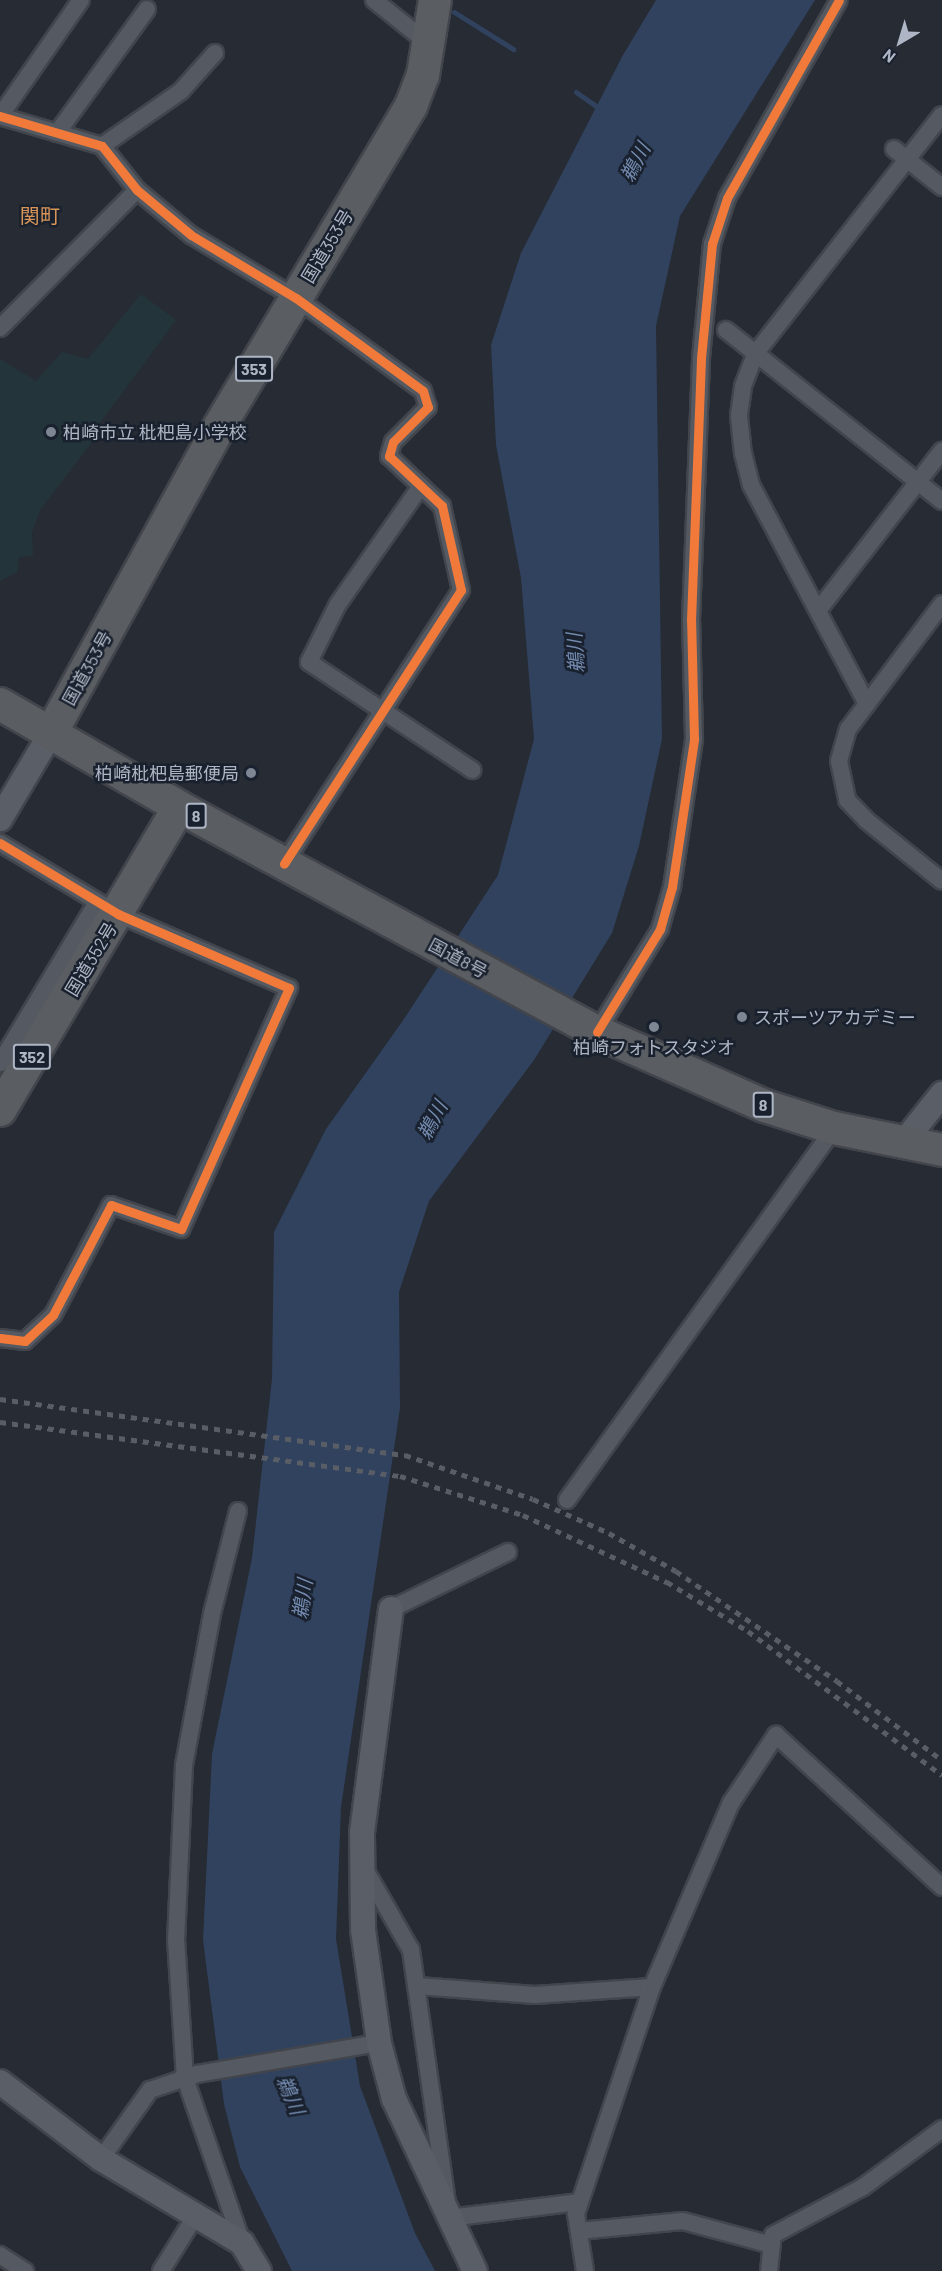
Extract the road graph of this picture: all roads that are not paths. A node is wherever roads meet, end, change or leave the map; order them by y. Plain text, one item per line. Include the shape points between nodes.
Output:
1 (81, 0) edge
2 (374, 0) edge
3 (435, 0) edge
4 (839, 0) edge
5 (147, 9) dead end
6 (429, 44) junction
7 (215, 53) dead end
8 (942, 115) edge
9 (0, 116) edge
10 (57, 133) junction
11 (102, 146) junction
12 (901, 154) junction
13 (942, 187) edge
14 (138, 190) junction
15 (296, 298) junction
16 (0, 328) edge
17 (726, 330) dead end
18 (755, 354) junction
19 (942, 451) edge
20 (918, 482) junction
21 (421, 486) junction
22 (942, 501) edge
23 (942, 604) edge
24 (820, 608) junction
25 (0, 704) edge
26 (867, 704) junction
27 (383, 711) junction
28 (51, 733) junction
29 (472, 770) dead end
30 (179, 807) junction
31 (1, 817) edge
32 (0, 843) edge
33 (284, 864) junction
34 (942, 880) edge
35 (108, 908) junction
36 (595, 1031) junction
37 (0, 1063) edge
38 (942, 1094) edge
39 (0, 1110) edge
40 (834, 1128) junction
41 (903, 1143) junction
42 (942, 1150) edge
43 (0, 1338) edge
44 (567, 1500) dead end
45 (238, 1511) dead end
46 (508, 1552) dead end
47 (392, 1609) joint
48 (362, 1866) junction
49 (942, 1887) edge
50 (418, 1986) junction
51 (652, 1987) junction
52 (374, 2044) junction
53 (191, 2076) junction
54 (0, 2082) edge
55 (942, 2129) edge
56 (101, 2158) junction
57 (580, 2202) junction
58 (196, 2215) junction
59 (449, 2218) junction
60 (579, 2231) junction
61 (242, 2243) junction
62 (772, 2245) junction
63 (0, 2255) edge
64 (26, 2271) edge
65 (161, 2271) edge
66 (259, 2271) edge
67 (475, 2271) edge
68 (585, 2271) edge
69 (769, 2271) edge

1 - 9 street
2 - 6 street
3 - 6 highway, 国道353号 / 353
4 - 36 street via 727,198 712,244 701,358 691,620 691,762 672,887 660,928
5 - 10 street
6 - 15 highway, 国道353号 / 353 via 411,106
7 - 11 street via 181,91
8 - 12 street
9 - 10 street
10 - 11 street
11 - 14 street
12 - 13 street
12 - 18 street
14 - 15 street via 191,235
14 - 16 street
15 - 21 street via 423,391 428,407 393,442 390,456
15 - 28 highway, 国道353号 / 353 via 219,427
17 - 18 street
18 - 20 street
18 - 24 street via 743,386 739,416 742,454 751,485
19 - 20 street
20 - 22 street
20 - 24 street
21 - 27 street via 442,506 461,590
21 - 27 street via 338,604 309,662
23 - 26 street
24 - 26 street
25 - 28 highway, 国道8号 / 8
26 - 34 street via 848,729 839,761 847,800 866,820
27 - 29 street
27 - 33 street
28 - 30 highway, 国道8号 / 8
28 - 31 street
30 - 33 highway, 国道8号 / 8
30 - 35 highway, 国道352号 / 352
32 - 35 street
33 - 36 highway, 国道8号 / 8
35 - 37 street
35 - 39 highway, 国道352号 / 352 via 64,1004
35 - 43 street via 289,988 181,1229 111,1205 53,1315 25,1341
36 - 40 highway, 国道8号 / 8 via 765,1106
38 - 41 street
40 - 41 highway, 国道8号 / 8
40 - 44 street
41 - 42 highway, 国道8号 / 8
45 - 53 street via 212,1614 184,1765 176,1939
46 - 47 street
47 - 48 street via 362,1833
48 - 50 street via 411,1950
48 - 52 street via 363,1930
49 - 51 street via 776,1735 731,1803
50 - 51 street via 535,1995
50 - 59 street
51 - 57 street
52 - 53 street
52 - 59 street via 394,2099
53 - 56 street via 150,2090
53 - 61 street
54 - 56 street
55 - 62 street via 863,2187 773,2235
56 - 58 street
57 - 59 street
57 - 60 street via 576,2214
58 - 61 street
58 - 65 street
59 - 67 street
60 - 62 street via 682,2221
60 - 68 street
61 - 66 street
62 - 69 street
63 - 64 street

